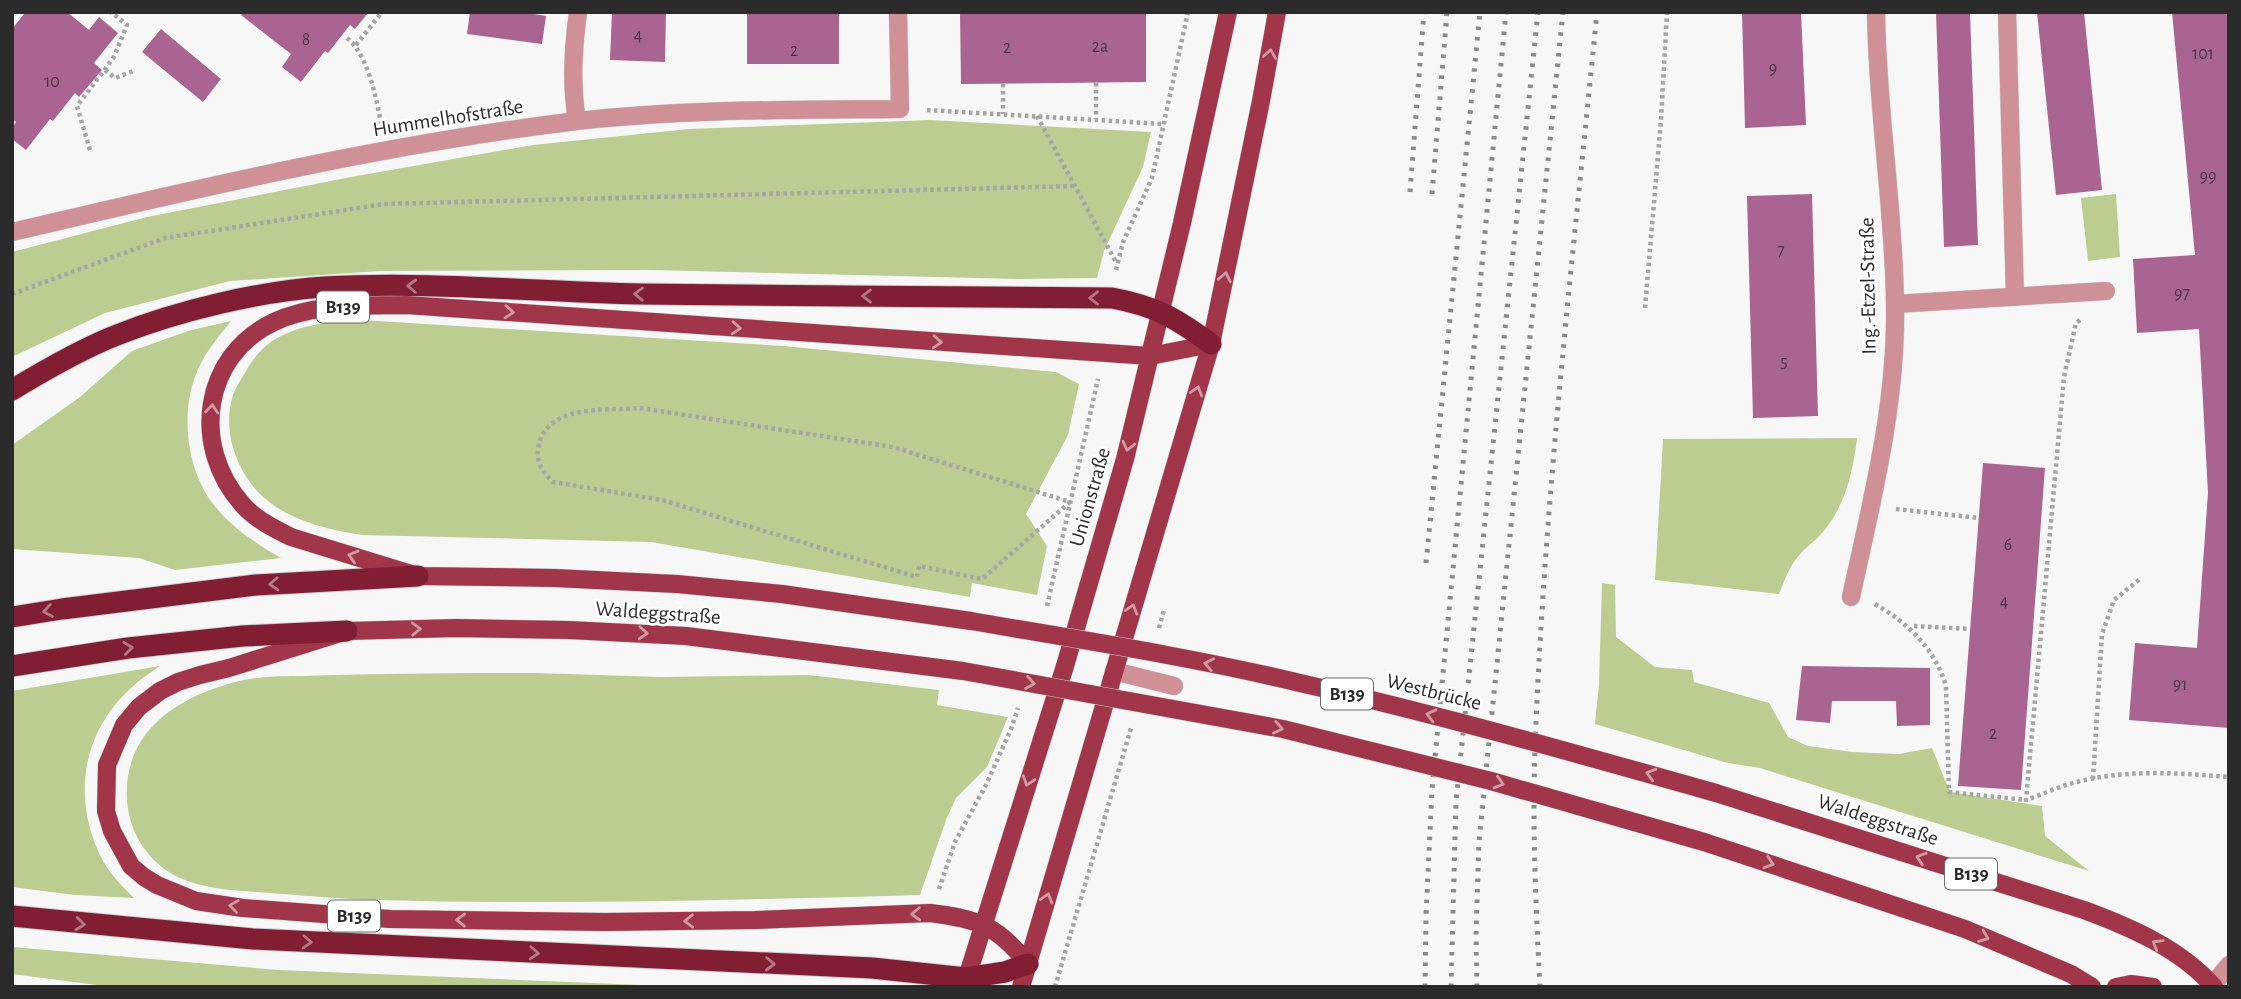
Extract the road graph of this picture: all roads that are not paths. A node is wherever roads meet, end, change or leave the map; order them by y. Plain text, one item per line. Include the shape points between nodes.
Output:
1 (578, 12) edge
2 (898, 12) edge
3 (1228, 12) edge
4 (1277, 12) edge
5 (1876, 12) edge
6 (2007, 12) edge
7 (577, 121) junction
8 (12, 232) edge
9 (2106, 291) road end
10 (2015, 297) junction
11 (1895, 304) junction
12 (1161, 310) junction
13 (1211, 344) junction
14 (1150, 356) junction
15 (12, 390) edge
16 (418, 576) junction
17 (1851, 597) road end
18 (12, 617) edge
19 (971, 621) joint
20 (347, 631) junction
21 (12, 666) edge
22 (1114, 671) junction
23 (1174, 686) dead end
24 (1716, 793) joint
25 (12, 916) edge
26 (983, 924) junction
27 (1028, 964) junction
28 (2229, 965) edge
29 (965, 982) edge
30 (2212, 986) edge
31 (1021, 987) edge
32 (2092, 987) edge
33 (2116, 987) edge
34 (2152, 987) edge

1 - 7 street via 572,58
2 - 7 street, Hummelhofstraße via 900,109 690,112
3 - 12 main road, Unionstraße
13 -> 4 main road
5 - 11 street, Ing.-Etzel-Straße
6 - 10 street
7 - 8 street, Hummelhofstraße via 387,150
9 - 10 street
10 - 11 street
11 - 17 street, Ing.-Etzel-Straße via 1891,390
12 - 13 highway
12 - 14 main road, Unionstraße
12 -> 15 highway via 1112,298 593,293 390,285 321,288 258,296 116,335
13 - 14 main road, B139
22 -> 13 main road
16 -> 14 main road, B139 via 291,537 256,517 230,489 212,447 211,409 228,360 253,334 299,313 406,305
14 -> 26 main road, Unionstraße via 1068,653
16 -> 18 highway via 256,585
16 - 19 main road, Waldeggstraße / B139 via 677,584
24 -> 19 main road, Westbrücke / B139, bridge via 1498,731 1298,682
21 -> 20 highway via 128,648
26 -> 20 main road, B139 via 930,913 605,922 390,919 196,901 157,885 131,866 111,831 106,811 107,765 124,725 139,708 178,682
20 -> 32 main road, Waldeggstraße / B139, bridge via 456,628 687,635 963,671 1283,729 1491,781 1704,842 1965,929
22 - 23 street
27 -> 22 main road
30 -> 24 main road, Waldeggstraße / B139 via 2157,942 2108,919
25 -> 29 highway via 253,939 872,968
26 - 27 main road, B139 via 1000,934
26 - 29 main road, Unionstraße
27 - 29 highway
27 - 31 main road
28 - 30 street, Waldeggstraße
33 - 34 main road

